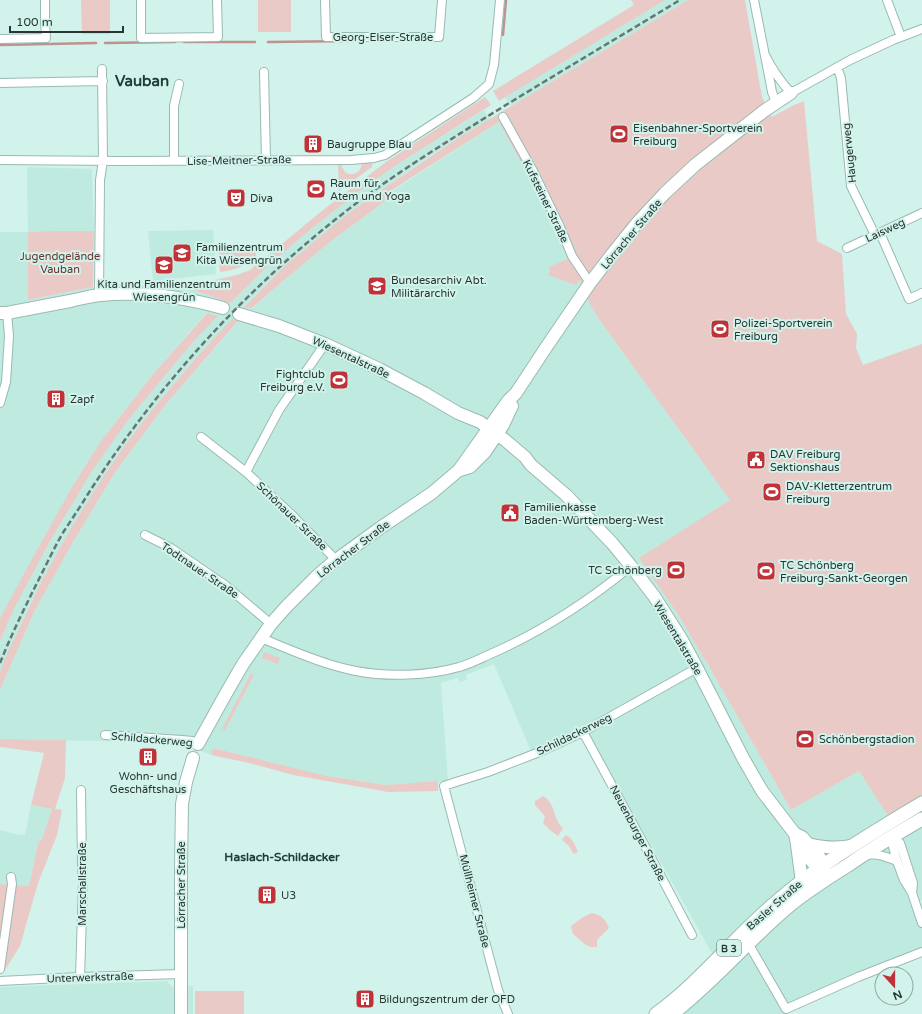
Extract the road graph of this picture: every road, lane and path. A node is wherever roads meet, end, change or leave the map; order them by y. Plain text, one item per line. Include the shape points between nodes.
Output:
1 (45, 0) edge
2 (141, 0) edge
3 (217, 0) edge
4 (325, 0) edge
5 (442, 0) edge
6 (500, 0) edge
7 (754, 0) edge
8 (887, 0) edge
9 (922, 29) edge
10 (901, 37) junction
11 (0, 39) edge
12 (765, 55) junction
13 (837, 66) junction
14 (102, 69) dead end
15 (264, 72) dead end
16 (103, 81) junction
17 (0, 83) edge
18 (179, 84) dead end
19 (791, 93) junction
20 (776, 102) junction
21 (503, 117) dead end
22 (0, 160) edge
23 (266, 160) junction
24 (103, 161) junction
25 (174, 161) junction
26 (922, 213) edge
27 (877, 234) junction
28 (847, 248) dead end
29 (590, 284) junction
30 (922, 293) edge
31 (99, 295) junction
32 (223, 308) dead end
33 (4, 313) edge
34 (239, 314) dead end
35 (325, 344) junction
36 (0, 403) edge
37 (490, 435) junction
38 (201, 437) dead end
39 (246, 472) junction
40 (145, 535) dead end
41 (336, 560) junction
42 (631, 566) junction
43 (272, 624) junction
44 (261, 638) junction
45 (698, 668) junction
46 (583, 732) junction
47 (105, 735) dead end
48 (198, 744) joint
49 (193, 758) dead end
50 (444, 786) joint
51 (81, 790) dead end
52 (922, 803) edge
53 (922, 819) edge
54 (885, 826) junction
55 (892, 837) junction
56 (800, 840) junction
57 (852, 846) junction
58 (861, 856) junction
59 (897, 862) junction
60 (825, 872) junction
61 (11, 877) dead end
62 (802, 882) junction
63 (912, 893) junction
64 (919, 903) edge
65 (922, 923) edge
66 (692, 935) dead end
67 (748, 943) junction
68 (922, 952) edge
69 (0, 969) edge
70 (181, 974) junction
71 (80, 977) junction
72 (0, 981) edge
73 (786, 1011) edge
74 (181, 1014) edge
75 (508, 1014) edge
76 (656, 1014) edge
77 (672, 1014) edge

1 - 11 street via 46,38
2 - 3 street via 141,38 218,37
4 - 5 street, Georg-Elser-Straße via 326,37 439,37
6 - 23 street, Lise-Meitner-Straße via 494,65 489,84 472,98 385,156 351,160
7 - 12 street
8 - 10 street
9 - 10 street
10 - 13 street
12 - 19 street via 773,71
12 - 20 street
13 - 19 street
13 - 27 street, Haugerweg via 841,78 851,186
14 - 16 street
15 - 23 street
16 - 17 street
16 - 24 street
18 - 25 street via 174,106
19 - 20 street, Lörracher Straße
20 - 29 street, Lörracher Straße via 707,156 666,193 638,222
21 - 29 street, Kufsteiner Straße via 533,171 572,256
22 - 24 street, Lise-Meitner-Straße
23 - 25 street, Lise-Meitner-Straße
24 - 25 street, Lise-Meitner-Straße
24 - 31 street via 100,180
26 - 27 street, Laisweg
27 - 28 street, Laisweg
27 - 30 street, Haugerweg via 909,298
29 - 37 street, Lörracher Straße via 508,402
31 - 32 street via 148,294
31 - 33 street
33 - 36 street via 9,336 6,382
34 - 35 street, Wiesentalstraße
35 - 37 street, Wiesentalstraße via 424,393
35 - 39 street via 279,410
37 - 41 street, Lörracher Straße via 459,470 432,493
37 - 42 street, Wiesentalstraße via 566,495
38 - 39 street, Schönauer Straße
39 - 41 street, Schönauer Straße
40 - 43 street, Todtnauer Straße via 171,548 226,585
41 - 43 street, Lörracher Straße via 294,598
42 - 44 street via 602,590 531,634 474,662 448,670 414,674 356,671 300,654
42 - 45 street, Wiesentalstraße via 661,607
43 - 44 street, Lörracher Straße
44 - 48 street, Lörracher Straße via 243,664
45 - 46 street, Schildackerweg
45 - 56 street, Wiesentalstraße via 762,791
46 - 50 street, Schildackerweg via 542,751
46 - 66 street, Neuenburger Straße
47 - 48 street, Schildackerweg via 182,740
49 - 70 street, Lörracher Straße via 182,804
50 - 75 street, Müllheimer Straße via 497,986
51 - 71 street, Marschallstraße via 83,883
52 - 54 main road, B 3
53 - 55 main road, B 3
54 - 55 main road
54 - 57 main road, Basler Straße / B 3
55 - 58 main road, Basler Straße / B 3
55 - 59 street
55 - 63 street via 900,843 913,883
56 - 57 street via 822,847
56 - 60 street, Wiesentalstraße via 813,863
56 - 62 street
57 - 60 main road, Basler Straße / B 3
58 - 59 street via 873,854
58 - 60 main road, Basler Straße / B 3
59 - 63 street
60 - 62 main road, Basler Straße / B 3
60 - 67 main road, Basler Straße / B 3
61 - 69 street
62 - 76 main road, Basler Straße / B 3 via 755,920 694,983
63 - 64 street
64 - 65 street
67 - 73 street
67 - 77 main road, Basler Straße / B 3
68 - 73 street via 858,977
70 - 71 street, Unterwerkstraße
70 - 74 street, Lörracher Straße
71 - 72 street, Unterwerkstraße

